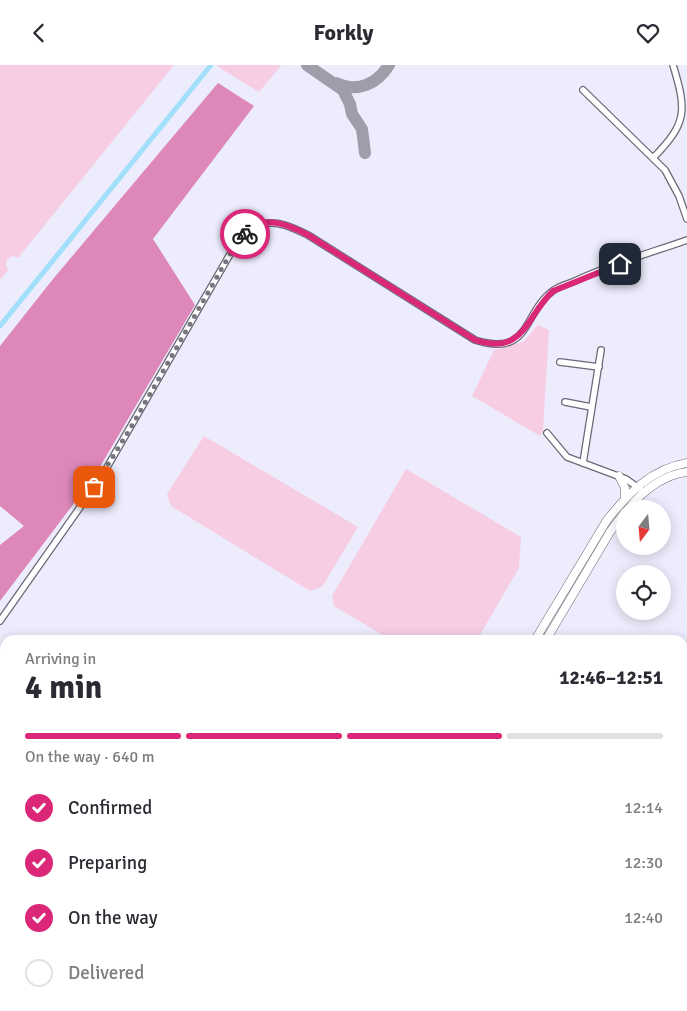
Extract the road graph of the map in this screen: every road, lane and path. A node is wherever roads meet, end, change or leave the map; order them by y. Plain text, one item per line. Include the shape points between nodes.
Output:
1 (673, 65) edge
2 (583, 90) dead end
3 (654, 157) junction
4 (687, 219) edge
5 (687, 240) edge
6 (601, 350) dead end
7 (560, 362) dead end
8 (599, 367) junction
9 (565, 402) dead end
10 (591, 407) junction
11 (546, 433) dead end
12 (582, 463) junction
13 (687, 463) edge
14 (687, 472) edge
15 (619, 476) junction
16 (637, 486) junction
17 (643, 493) junction
18 (625, 498) junction
19 (636, 500) edge
20 (616, 524) edge
21 (0, 621) edge
22 (538, 635) edge
23 (549, 635) edge

1 - 3 street via 686,95 685,120 679,133
2 - 3 street
3 - 4 street via 670,179
5 - 21 street via 553,291 522,333 497,345 475,340 308,235 285,224 257,225 246,232 233,249 102,476
6 - 8 street
7 - 8 street
8 - 10 street
9 - 10 street
10 - 12 street
11 - 12 street via 565,455
12 - 15 street
13 - 16 street via 665,469
14 - 17 street via 665,479
15 - 16 street
15 - 18 street via 624,484
16 - 17 street
16 - 18 street
17 - 19 street
18 - 22 street via 607,519
20 - 23 street

